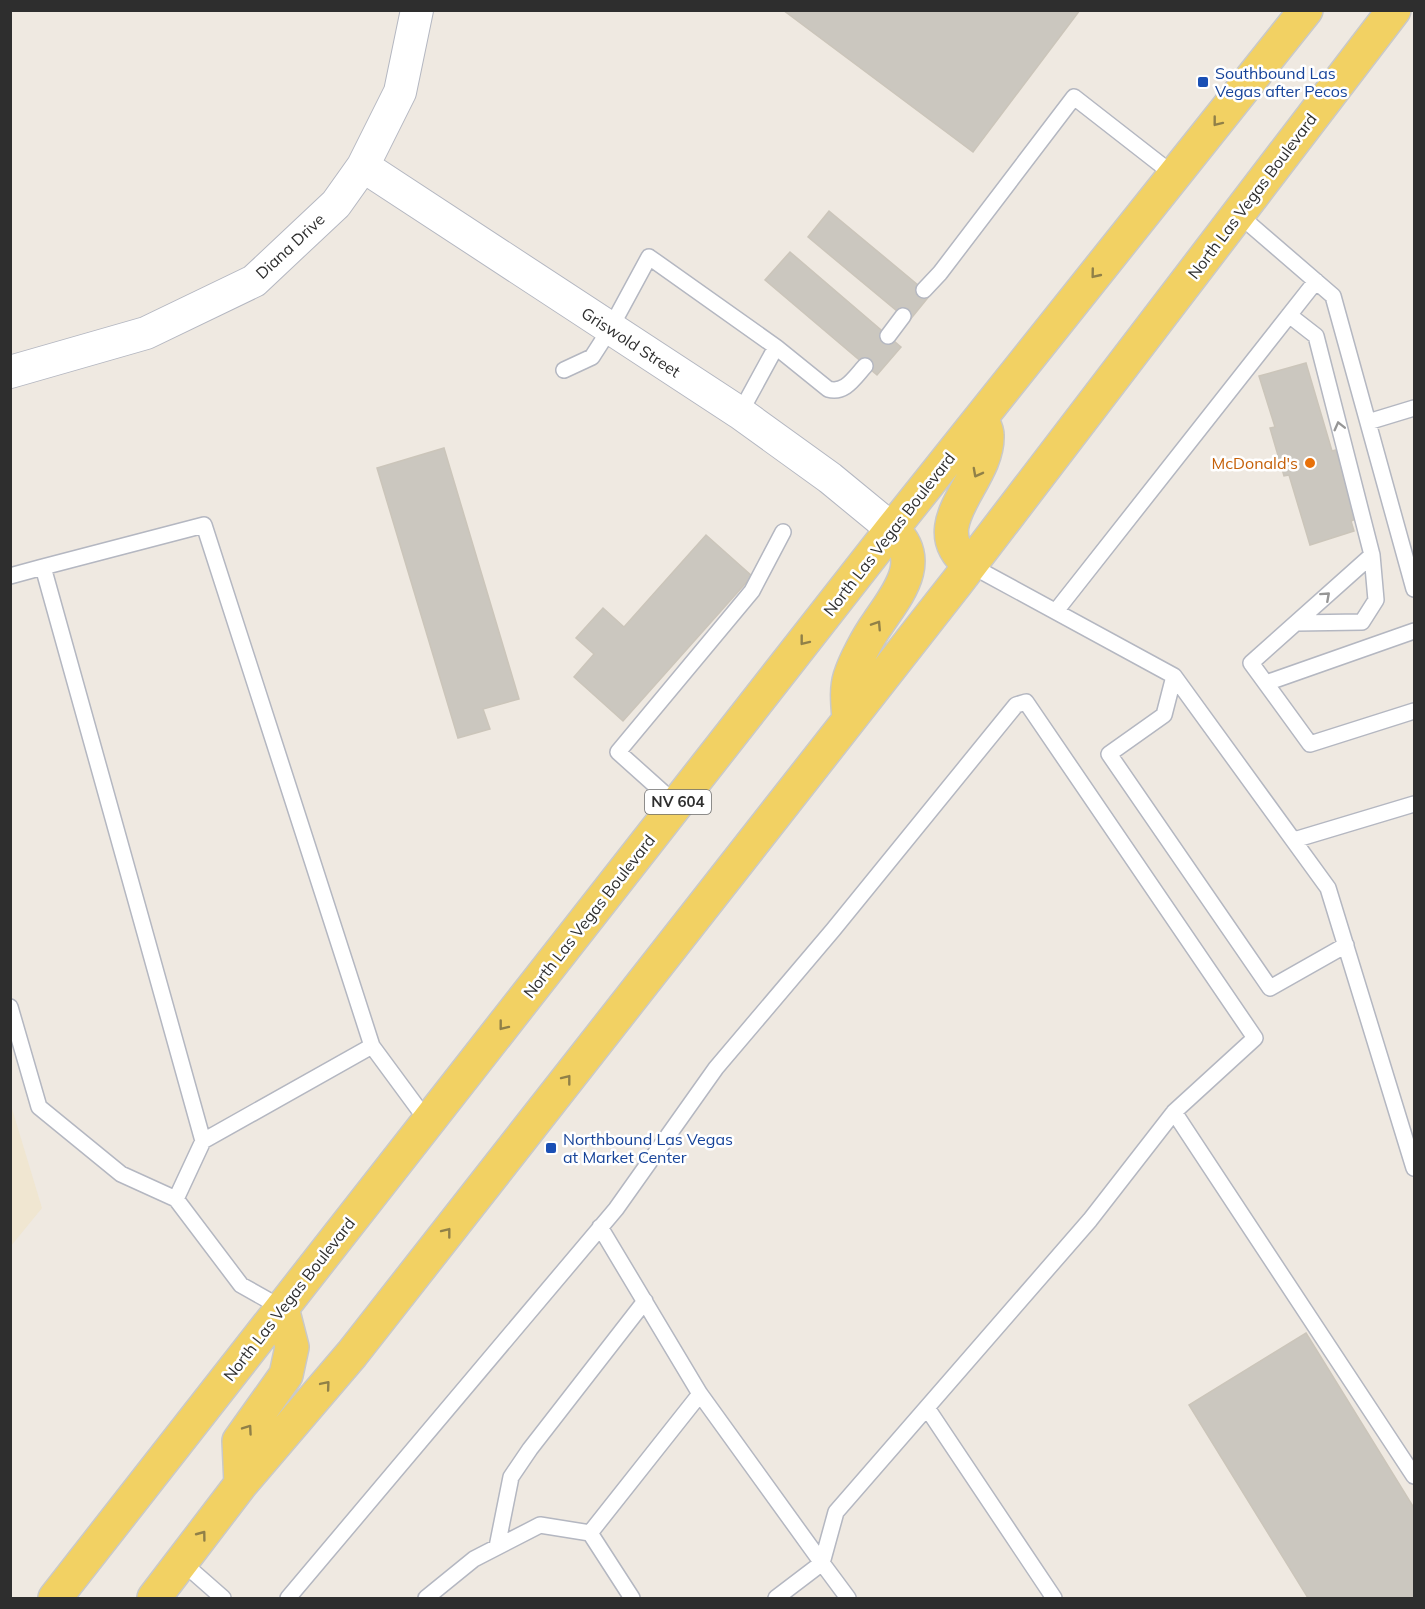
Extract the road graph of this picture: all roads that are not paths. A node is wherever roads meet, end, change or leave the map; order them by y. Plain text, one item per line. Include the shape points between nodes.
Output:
1 (417, 10) edge
2 (1306, 10) edge
3 (1394, 10) edge
4 (1411, 10) edge
5 (1372, 39) junction
6 (363, 166) junction
7 (1174, 175) junction
8 (1238, 214) junction
9 (1316, 281) junction
10 (924, 290) dead end
11 (1289, 315) junction
12 (903, 316) dead end
13 (610, 329) junction
14 (888, 336) dead end
15 (776, 347) junction
16 (865, 366) dead end
17 (564, 370) dead end
18 (10, 372) edge
19 (1414, 408) edge
20 (740, 413) junction
21 (981, 418) junction
22 (1368, 422) junction
23 (891, 529) junction
24 (783, 532) dead end
25 (1372, 555) junction
26 (970, 565) junction
27 (43, 567) junction
28 (10, 576) edge
29 (1414, 589) edge
30 (1056, 611) junction
31 (1296, 623) junction
32 (1414, 631) edge
33 (1174, 676) junction
34 (1266, 683) junction
35 (1414, 711) edge
36 (849, 719) junction
37 (676, 804) junction
38 (1414, 804) edge
39 (1294, 840) junction
40 (1346, 945) junction
41 (10, 1007) edge
42 (372, 1046) junction
43 (1174, 1112) junction
44 (428, 1122) junction
45 (203, 1141) junction
46 (1414, 1168) edge
47 (176, 1198) junction
48 (600, 1227) junction
49 (645, 1301) junction
50 (282, 1308) junction
51 (700, 1394) junction
52 (927, 1408) junction
53 (1414, 1476) edge
54 (241, 1484) junction
55 (590, 1533) junction
56 (497, 1547) junction
57 (182, 1562) junction
58 (822, 1563) junction
59 (55, 1599) edge
60 (154, 1599) edge
61 (223, 1599) edge
62 (288, 1599) edge
63 (426, 1599) edge
64 (632, 1599) edge
65 (776, 1599) edge
66 (848, 1599) edge
67 (1053, 1599) edge

1 - 6 street, Diana Drive via 400,92
2 -> 7 main road, North Las Vegas Boulevard / NV 604
3 - 5 main road, North Las Vegas Boulevard
4 - 5 main road
5 - 8 main road, North Las Vegas Boulevard
6 - 13 street, Griswold Street
6 - 18 street, Diana Drive via 336,204 254,281 146,333
7 - 10 lane via 1074,97
7 -> 21 main road, North Las Vegas Boulevard / NV 604
8 - 9 lane
8 - 26 main road, North Las Vegas Boulevard
9 - 11 lane
9 - 22 lane via 1334,296
25 -> 11 lane via 1316,336
11 - 30 lane
12 - 14 lane
13 - 15 lane via 649,257
13 - 17 lane via 592,357
13 - 20 street, Griswold Street
15 - 16 lane via 828,389 836,391 846,387
15 - 20 lane
19 - 22 lane
20 - 23 street, Griswold Street via 830,478
21 - 23 main road, North Las Vegas Boulevard / NV 604
21 -> 26 main road via 987,432 983,462 951,522 954,549
22 - 29 lane
36 -> 23 main road via 850,677 878,623 892,605 908,563 902,538
23 -> 37 main road, North Las Vegas Boulevard / NV 604
24 - 37 lane via 752,591 618,752
31 -> 25 lane
25 - 31 lane via 1376,600 1362,622
26 - 30 lane
26 - 36 main road, North Las Vegas Boulevard
27 - 28 lane
27 - 42 lane via 204,525
27 - 45 lane
30 - 33 lane
31 - 34 lane via 1251,663
32 - 34 lane
33 - 39 lane
33 - 40 lane via 1164,715 1109,754 1270,988
34 - 35 lane via 1310,744
54 -> 36 main road, North Las Vegas Boulevard via 352,1354
37 -> 44 main road, North Las Vegas Boulevard / NV 604
38 - 39 lane
39 - 40 lane via 1328,888
40 - 46 lane
41 - 47 lane via 39,1107 121,1174
42 - 44 lane
42 - 45 lane
43 - 48 lane via 1255,1038 1026,702 1016,705 717,1068
43 - 52 lane via 1090,1220
43 - 53 lane
44 - 50 main road, North Las Vegas Boulevard / NV 604
45 - 47 lane
47 - 50 lane via 241,1285
48 - 49 lane
48 - 62 lane
49 - 51 lane
49 - 56 lane via 511,1477
54 -> 50 main road via 239,1441 286,1374 292,1347
50 - 59 main road, North Las Vegas Boulevard / NV 604
51 - 55 lane
51 - 58 lane
52 - 58 lane via 836,1512
52 - 67 lane
57 -> 54 main road, North Las Vegas Boulevard
55 - 56 lane via 540,1525
55 - 64 lane
56 - 63 lane via 474,1559
57 - 60 main road, North Las Vegas Boulevard
57 - 61 lane
58 - 65 lane
58 - 66 lane

